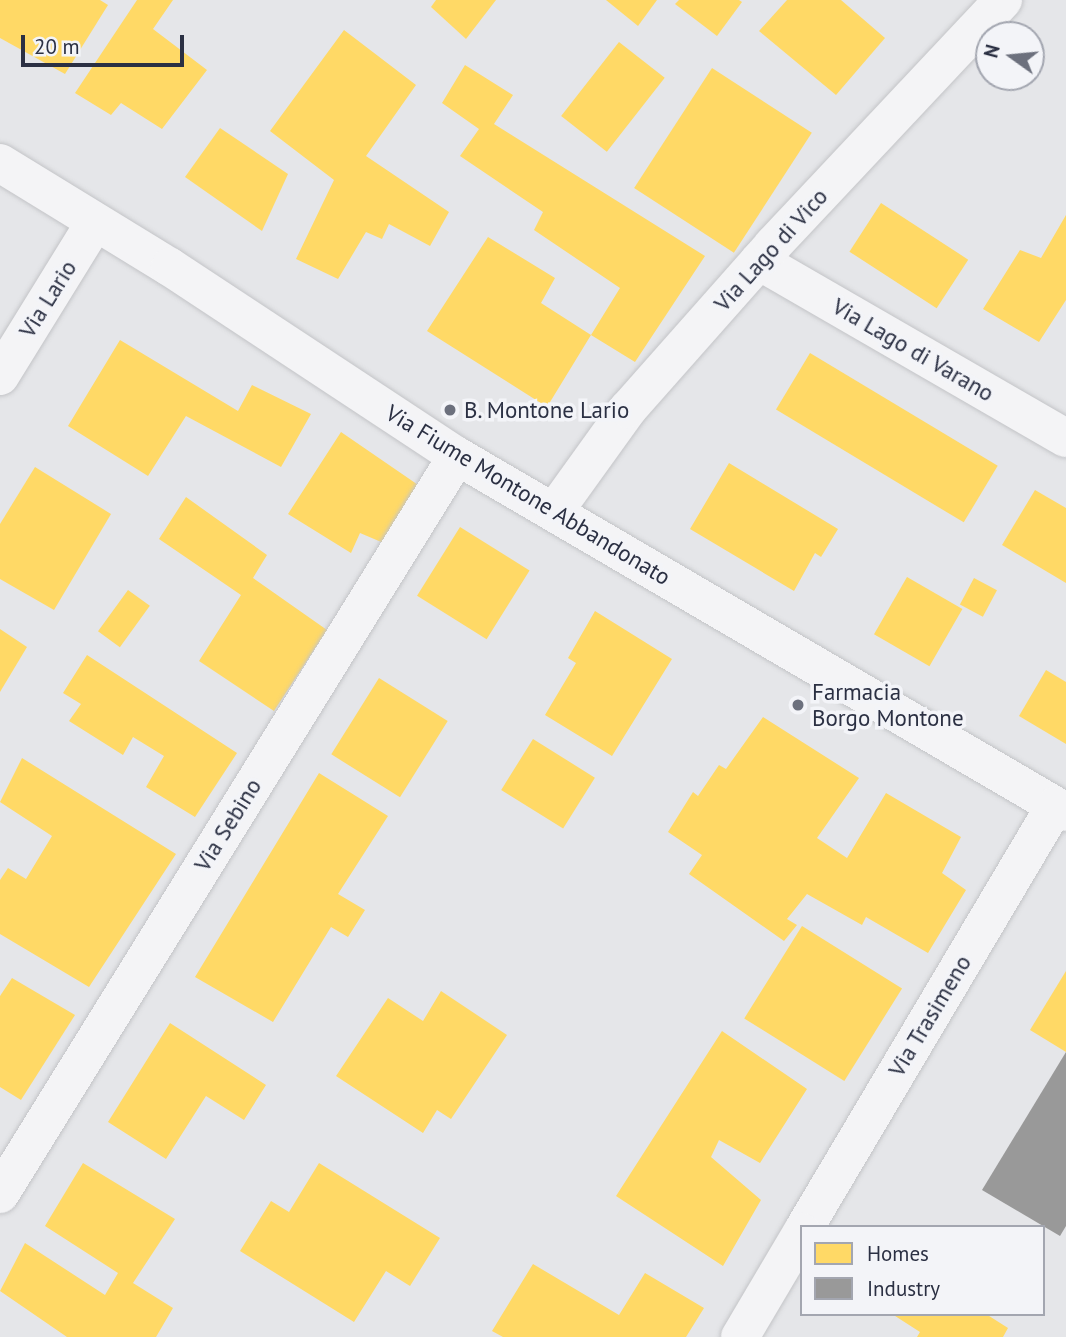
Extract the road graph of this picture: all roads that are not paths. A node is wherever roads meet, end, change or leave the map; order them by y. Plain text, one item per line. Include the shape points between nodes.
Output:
1 (1003, 0) edge
2 (0, 163) edge
3 (95, 222) junction
4 (759, 261) junction
5 (0, 376) edge
6 (1066, 438) edge
7 (457, 456) junction
8 (554, 512) junction
9 (1061, 809) edge
10 (0, 1194) edge
11 (806, 1225) edge
12 (800, 1235) edge
13 (740, 1337) edge

1 - 4 street, Via Lago di Vico
2 - 3 street, Via Fiume Montone Abbandonato
3 - 5 street, Via Lario
3 - 7 street, Via Fiume Montone Abbandonato
4 - 6 street, Via Lago di Varano
4 - 8 street, Via Lago di Vico via 628,409
7 - 8 street, Via Fiume Montone Abbandonato
7 - 10 street, Via Sebino
8 - 9 street, Via Fiume Montone Abbandonato
9 - 11 street, Via Trasimeno
12 - 13 street

